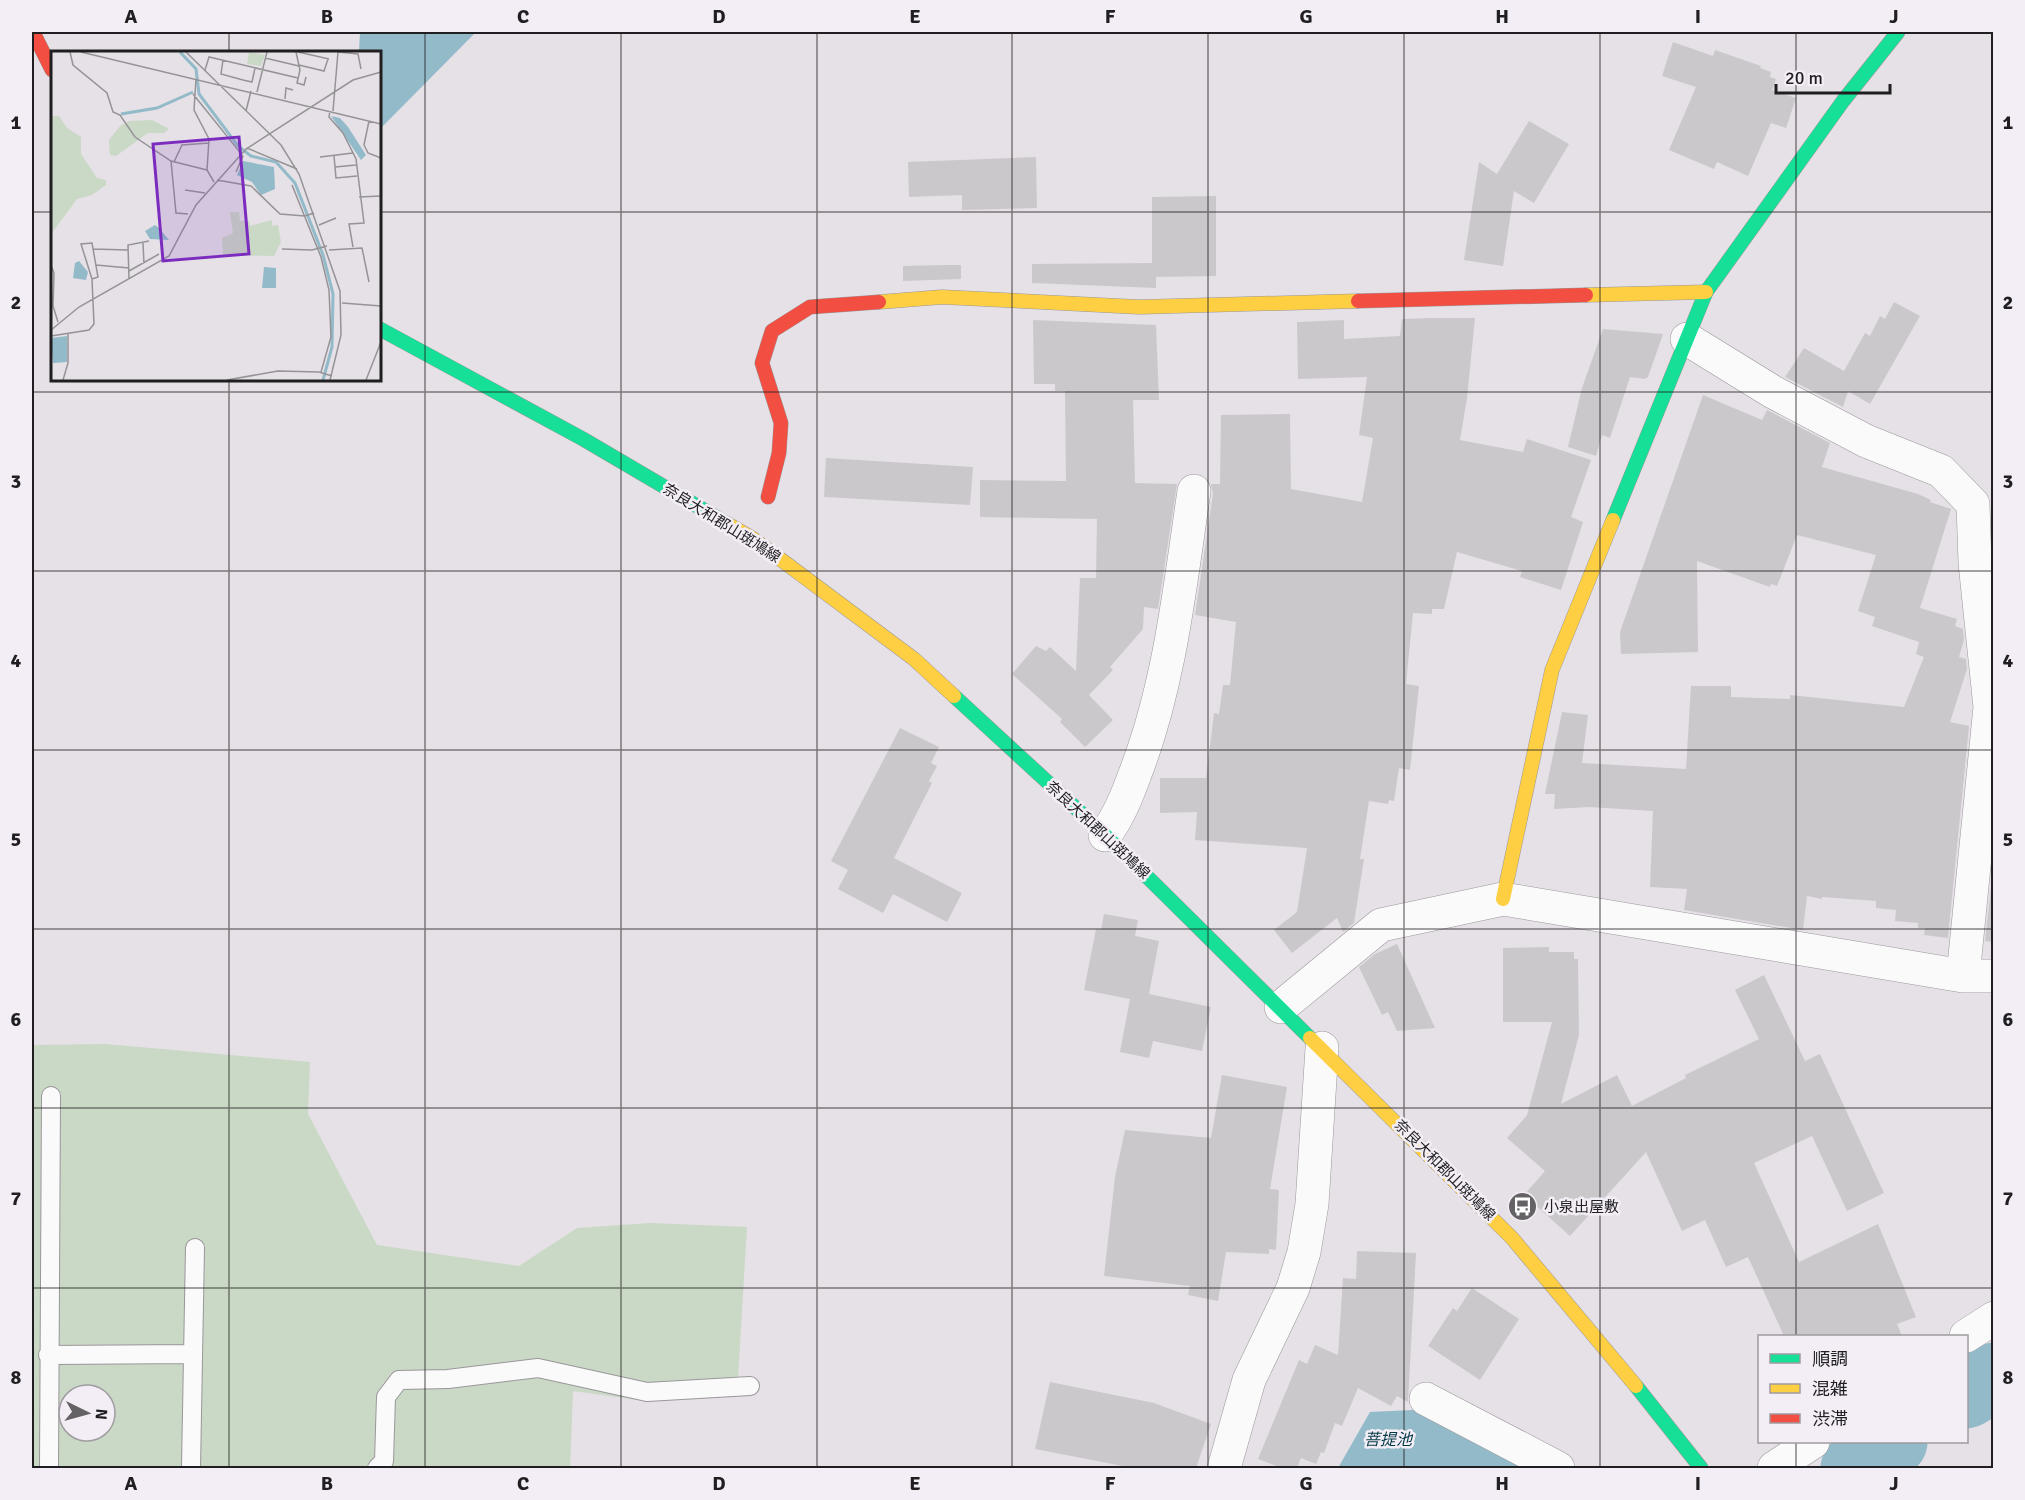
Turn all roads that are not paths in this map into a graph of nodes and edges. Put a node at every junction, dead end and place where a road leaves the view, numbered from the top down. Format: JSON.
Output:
{"nodes":[{"id":1,"x":33,"y":32,"type":"edge"},
{"id":2,"x":1898,"y":32,"type":"edge"},
{"id":3,"x":51,"y":68,"type":"edge"},
{"id":4,"x":1706,"y":292,"type":"junction"},
{"id":5,"x":381,"y":330,"type":"edge"},
{"id":6,"x":1687,"y":339,"type":"junction"},
{"id":7,"x":1194,"y":491,"type":"dead end"},
{"id":8,"x":768,"y":497,"type":"dead end"},
{"id":9,"x":1105,"y":835,"type":"junction"},
{"id":10,"x":1503,"y":899,"type":"junction"},
{"id":11,"x":1978,"y":976,"type":"edge"},
{"id":12,"x":1281,"y":1007,"type":"junction"},
{"id":13,"x":1322,"y":1048,"type":"junction"},
{"id":14,"x":51,"y":1095,"type":"dead end"},
{"id":15,"x":195,"y":1248,"type":"dead end"},
{"id":16,"x":1994,"y":1318,"type":"edge"},
{"id":17,"x":1968,"y":1335,"type":"edge"},
{"id":18,"x":193,"y":1354,"type":"junction"},
{"id":19,"x":48,"y":1355,"type":"junction"},
{"id":20,"x":750,"y":1386,"type":"dead end"},
{"id":21,"x":1426,"y":1399,"type":"dead end"},
{"id":22,"x":1812,"y":1443,"type":"edge"},
{"id":23,"x":382,"y":1466,"type":"edge"},
{"id":24,"x":49,"y":1468,"type":"edge"},
{"id":25,"x":190,"y":1468,"type":"edge"},
{"id":26,"x":1224,"y":1468,"type":"edge"},
{"id":27,"x":1558,"y":1468,"type":"edge"},
{"id":28,"x":1701,"y":1468,"type":"edge"},
{"id":29,"x":1774,"y":1468,"type":"edge"}],
"edges":[{"from":1,"to":3,"type":"street"},
{"from":2,"to":4,"type":"street"},
{"from":4,"to":6,"type":"street"},
{"from":4,"to":8,"type":"street"},
{"from":5,"to":9,"type":"street","name":"奈良大和郡山斑鳩線"},
{"from":6,"to":10,"type":"street"},
{"from":6,"to":11,"type":"street"},
{"from":7,"to":9,"type":"street"},
{"from":9,"to":12,"type":"street","name":"奈良大和郡山斑鳩線"},
{"from":10,"to":11,"type":"street"},
{"from":10,"to":12,"type":"street"},
{"from":12,"to":13,"type":"street","name":"奈良大和郡山斑鳩線"},
{"from":13,"to":26,"type":"street"},
{"from":13,"to":28,"type":"street","name":"奈良大和郡山斑鳩線"},
{"from":14,"to":19,"type":"lane"},
{"from":15,"to":18,"type":"lane"},
{"from":16,"to":17,"type":"street"},
{"from":18,"to":19,"type":"lane"},
{"from":18,"to":25,"type":"lane"},
{"from":19,"to":24,"type":"lane"},
{"from":20,"to":23,"type":"lane"},
{"from":21,"to":27,"type":"street"},
{"from":22,"to":29,"type":"street"}]}
